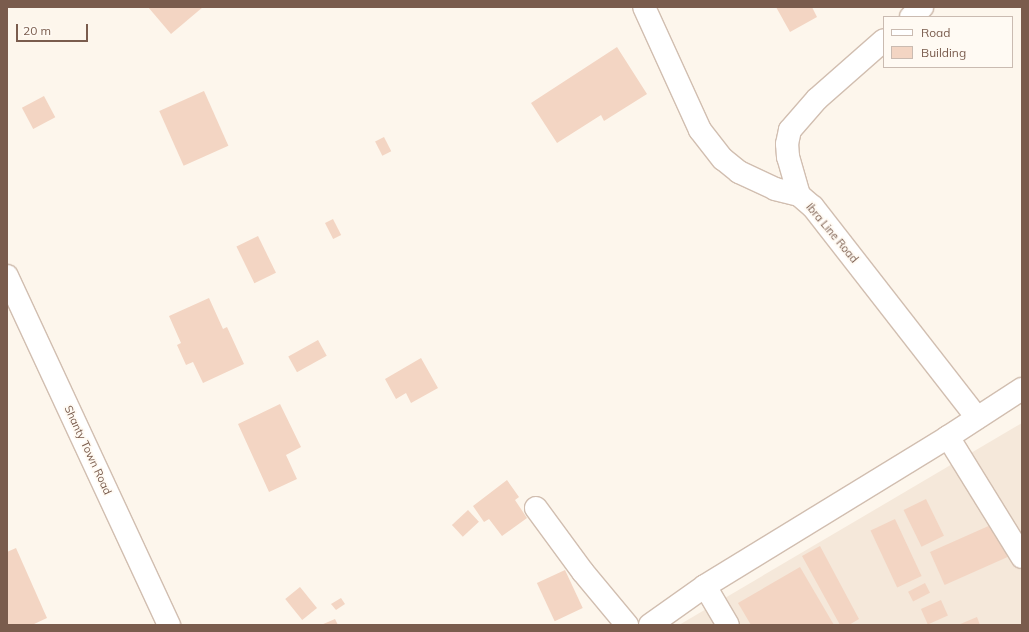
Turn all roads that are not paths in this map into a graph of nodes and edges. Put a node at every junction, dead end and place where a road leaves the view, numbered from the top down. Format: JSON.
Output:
{"nodes":[{"id":1,"x":644,"y":7,"type":"edge"},
{"id":2,"x":922,"y":7,"type":"edge"},
{"id":3,"x":912,"y":16,"type":"edge"},
{"id":4,"x":883,"y":41,"type":"edge"},
{"id":5,"x":799,"y":196,"type":"junction"},
{"id":6,"x":8,"y":280,"type":"edge"},
{"id":7,"x":1022,"y":389,"type":"edge"},
{"id":8,"x":977,"y":418,"type":"junction"},
{"id":9,"x":948,"y":437,"type":"junction"},
{"id":10,"x":536,"y":508,"type":"dead end"},
{"id":11,"x":1022,"y":557,"type":"edge"},
{"id":12,"x":705,"y":586,"type":"junction"},
{"id":13,"x":169,"y":625,"type":"edge"},
{"id":14,"x":627,"y":625,"type":"edge"},
{"id":15,"x":650,"y":625,"type":"edge"},
{"id":16,"x":728,"y":625,"type":"edge"}],
"edges":[{"from":1,"to":5,"type":"street","name":"Ibra Line Road"},
{"from":2,"to":3,"type":"street"},
{"from":4,"to":5,"type":"street"},
{"from":5,"to":8,"type":"street","name":"Ibra Line Road"},
{"from":6,"to":13,"type":"street","name":"Shanty Town Road"},
{"from":7,"to":8,"type":"street"},
{"from":8,"to":9,"type":"street"},
{"from":9,"to":11,"type":"street"},
{"from":9,"to":12,"type":"street"},
{"from":10,"to":14,"type":"street"},
{"from":12,"to":15,"type":"street"},
{"from":12,"to":16,"type":"street"}]}
